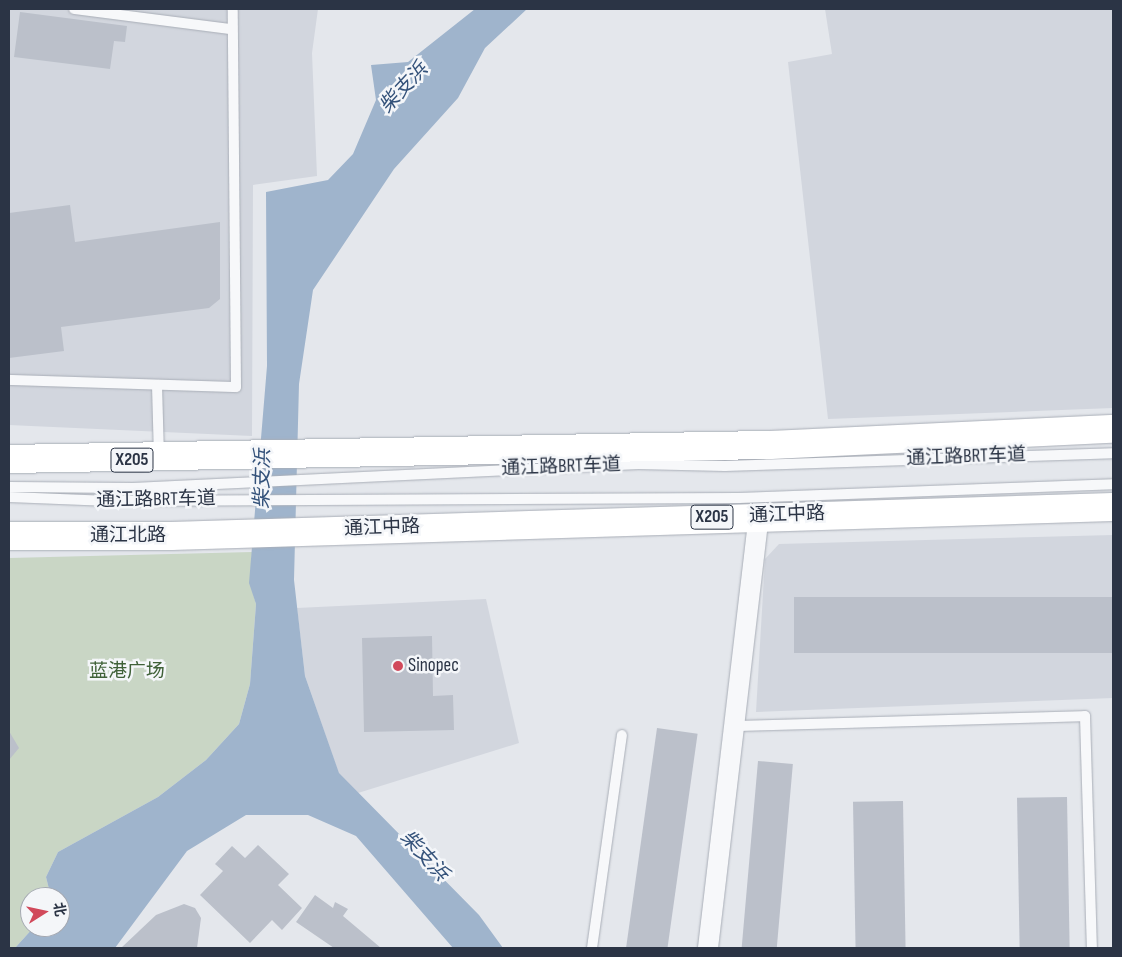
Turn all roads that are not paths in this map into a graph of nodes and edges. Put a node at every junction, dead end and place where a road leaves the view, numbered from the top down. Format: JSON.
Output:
{"nodes":[{"id":1,"x":74,"y":9,"type":"edge"},
{"id":2,"x":233,"y":9,"type":"edge"},
{"id":3,"x":231,"y":29,"type":"junction"},
{"id":4,"x":9,"y":380,"type":"edge"},
{"id":5,"x":157,"y":385,"type":"junction"},
{"id":6,"x":1113,"y":429,"type":"edge"},
{"id":7,"x":1113,"y":453,"type":"edge"},
{"id":8,"x":9,"y":459,"type":"edge"},
{"id":9,"x":160,"y":459,"type":"junction"},
{"id":10,"x":319,"y":466,"type":"junction"},
{"id":11,"x":253,"y":468,"type":"junction"},
{"id":12,"x":1113,"y":484,"type":"edge"},
{"id":13,"x":9,"y":487,"type":"edge"},
{"id":14,"x":9,"y":497,"type":"edge"},
{"id":15,"x":1113,"y":507,"type":"edge"},
{"id":16,"x":759,"y":516,"type":"junction"},
{"id":17,"x":247,"y":532,"type":"joint"},
{"id":18,"x":9,"y":536,"type":"edge"},
{"id":19,"x":734,"y":726,"type":"junction"},
{"id":20,"x":622,"y":735,"type":"dead end"},
{"id":21,"x":592,"y":948,"type":"edge"},
{"id":22,"x":708,"y":948,"type":"edge"},
{"id":23,"x":1092,"y":948,"type":"edge"}],
"edges":[{"from":1,"to":3,"type":"lane"},
{"from":2,"to":3,"type":"lane"},
{"from":3,"to":5,"type":"lane"},
{"from":4,"to":5,"type":"lane"},
{"from":5,"to":9,"type":"lane"},
{"from":6,"to":10,"type":"main road","number":"X205"},
{"from":7,"to":10,"type":"lane","name":"通江路BRT车道"},
{"from":8,"to":9,"type":"main road","number":"X205"},
{"from":9,"to":11,"type":"main road","number":"X205"},
{"from":10,"to":11,"type":"main road","number":"X205"},
{"from":11,"to":13,"type":"lane","name":"通江路BRT车道"},
{"from":12,"to":14,"type":"lane","name":"通江路BRT车道"},
{"from":15,"to":16,"type":"main road","name":"通江中路","number":"X205"},
{"from":16,"to":17,"type":"main road","name":"通江中路","number":"X205"},
{"from":16,"to":19,"type":"street"},
{"from":17,"to":18,"type":"main road","name":"通江北路","number":"X205"},
{"from":19,"to":22,"type":"street"},
{"from":19,"to":23,"type":"lane"},
{"from":20,"to":21,"type":"lane"}]}
